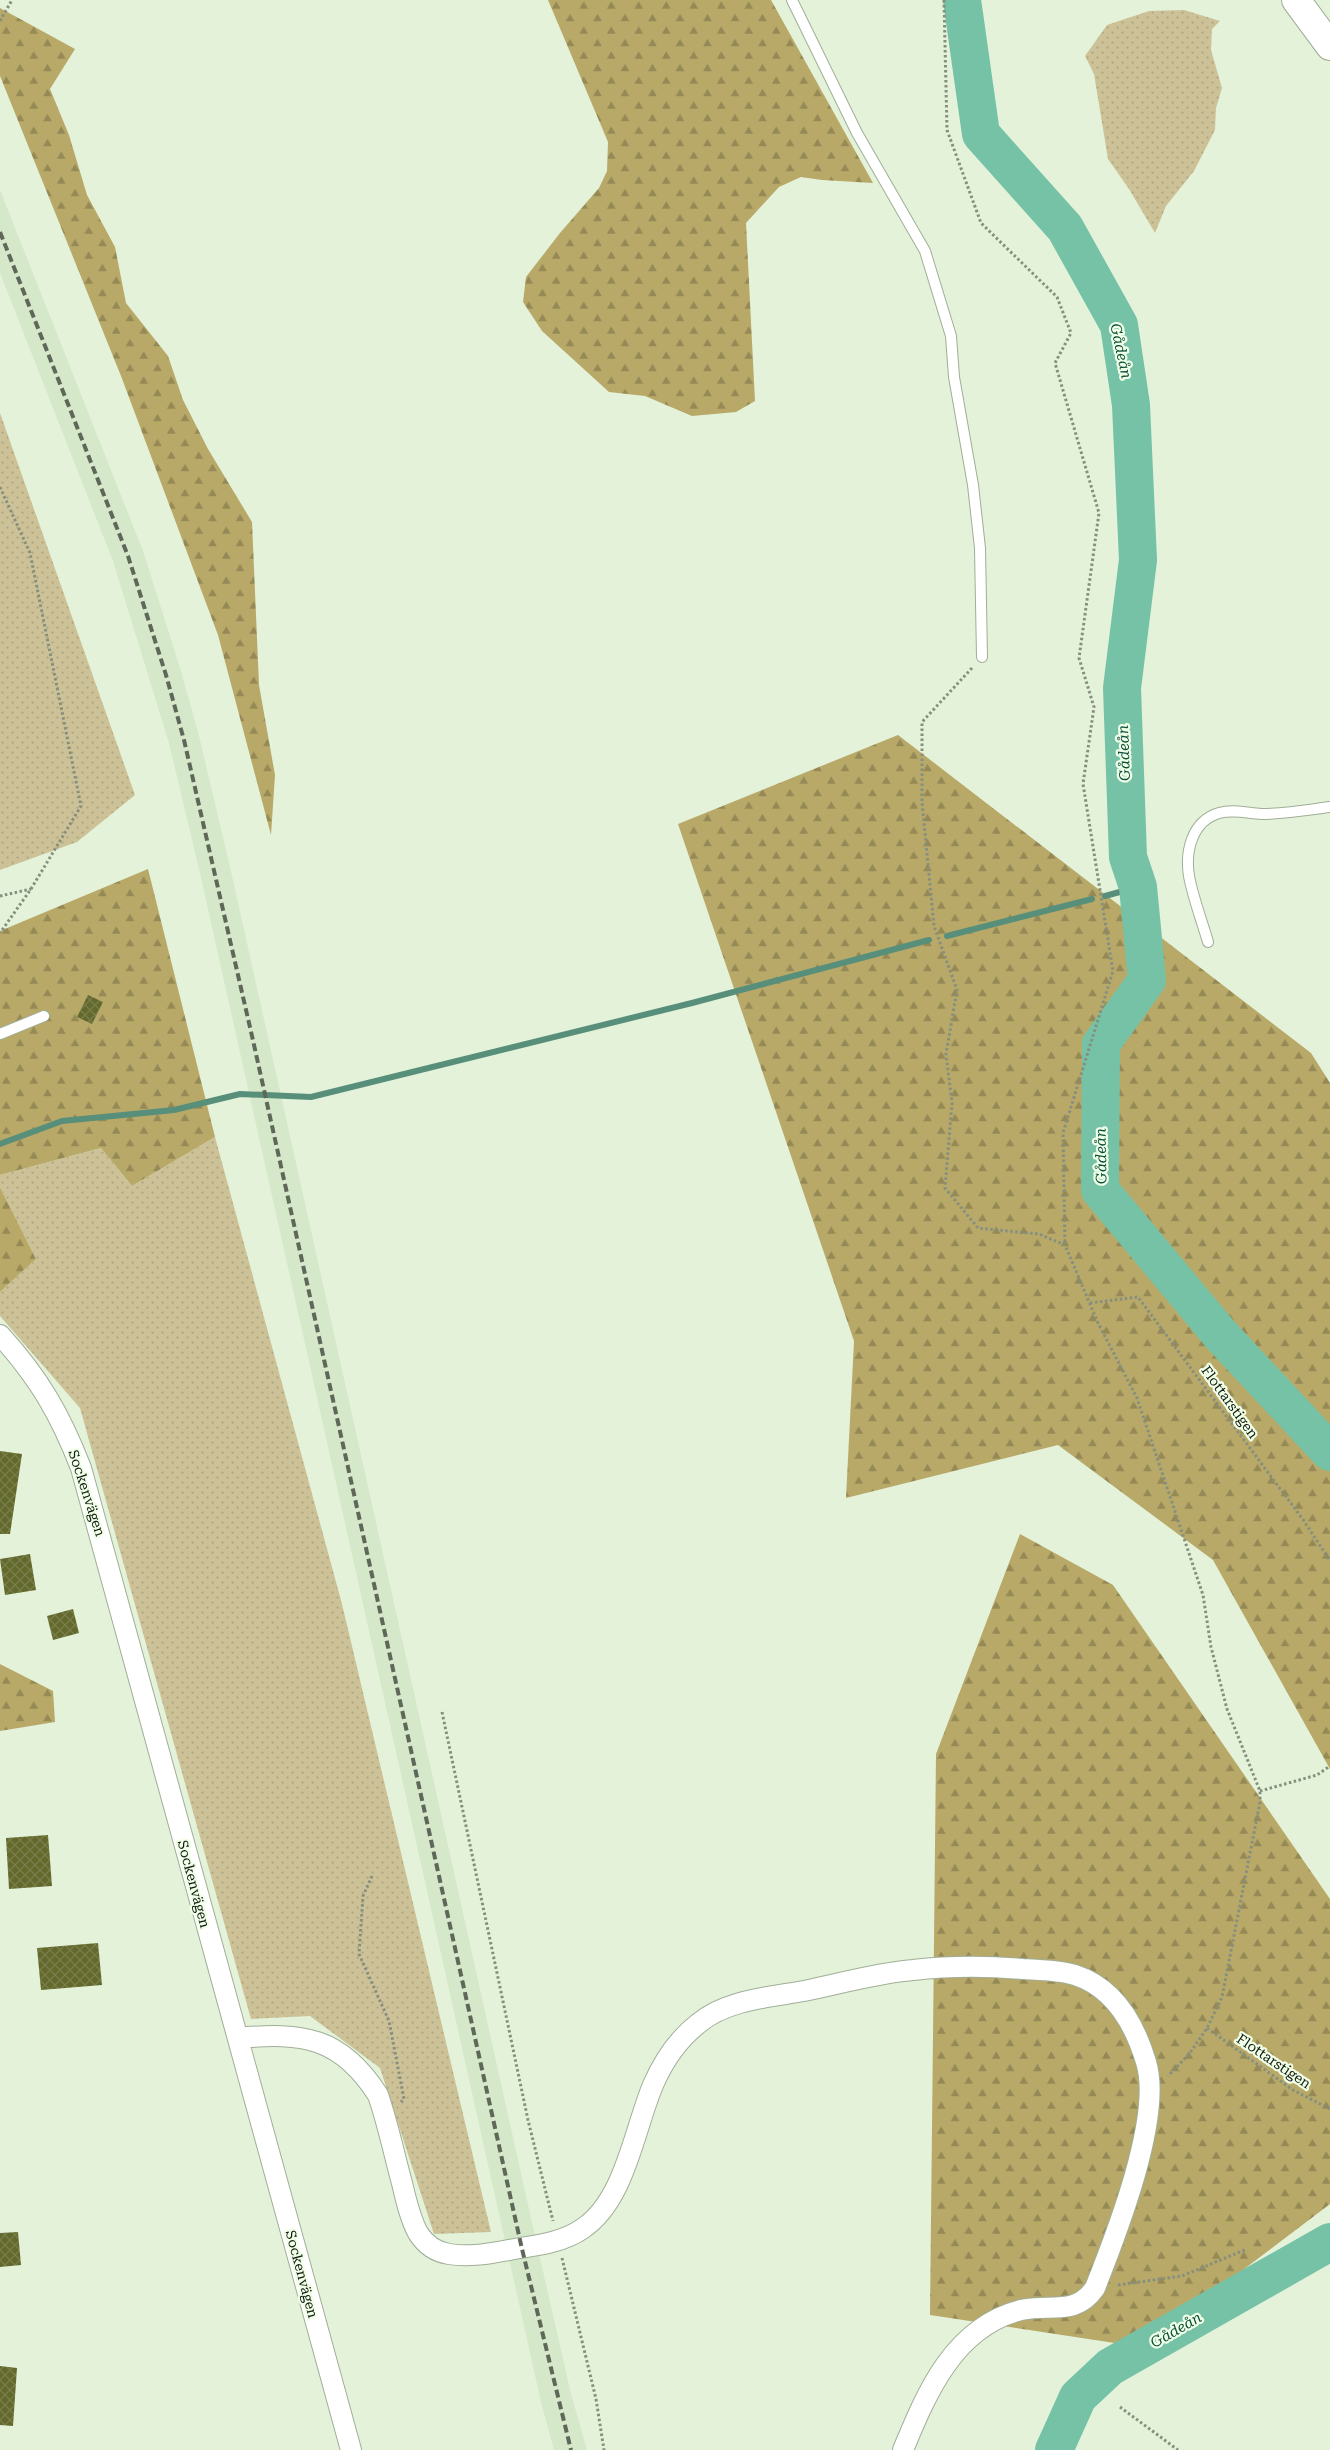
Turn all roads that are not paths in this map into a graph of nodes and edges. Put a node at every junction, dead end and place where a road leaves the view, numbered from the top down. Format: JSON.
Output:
{"nodes":[{"id":1,"x":792,"y":0,"type":"edge"},
{"id":2,"x":1296,"y":0,"type":"edge"},
{"id":3,"x":1330,"y":46,"type":"edge"},
{"id":4,"x":982,"y":657,"type":"road end"},
{"id":5,"x":1330,"y":807,"type":"edge"},
{"id":6,"x":1208,"y":942,"type":"dead end"},
{"id":7,"x":44,"y":1016,"type":"dead end"},
{"id":8,"x":0,"y":1034,"type":"edge"},
{"id":9,"x":0,"y":1336,"type":"edge"},
{"id":10,"x":238,"y":2038,"type":"junction"},
{"id":11,"x":351,"y":2450,"type":"edge"},
{"id":12,"x":903,"y":2450,"type":"edge"}],
"edges":[{"from":1,"to":4,"type":"lane"},
{"from":2,"to":3,"type":"highway"},
{"from":5,"to":6,"type":"lane"},
{"from":7,"to":8,"type":"lane"},
{"from":9,"to":10,"type":"street","name":"Sockenvägen"},
{"from":10,"to":11,"type":"street","name":"Sockenvägen"},
{"from":10,"to":12,"type":"street"}]}
